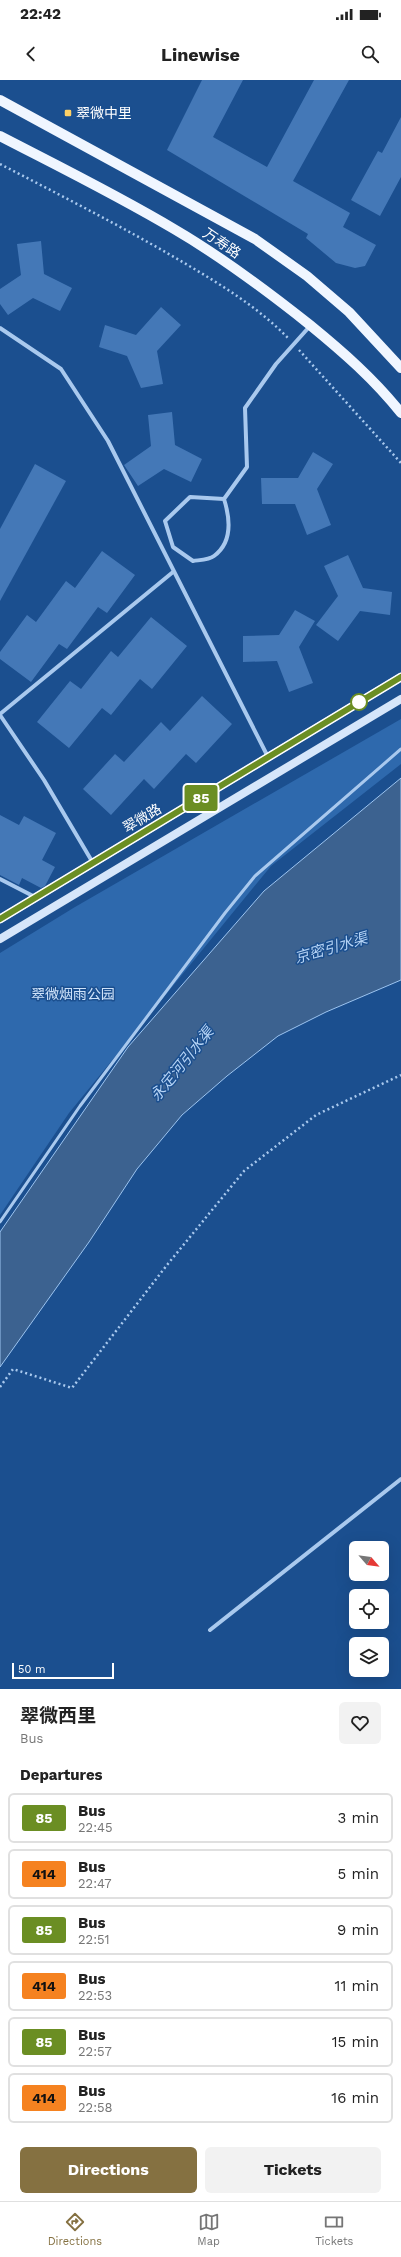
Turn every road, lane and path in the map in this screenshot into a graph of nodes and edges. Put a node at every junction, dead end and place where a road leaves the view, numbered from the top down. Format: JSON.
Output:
{"nodes":[{"id":1,"x":0,"y":100,"type":"edge"},
{"id":2,"x":0,"y":136,"type":"edge"},
{"id":3,"x":0,"y":164,"type":"edge"},
{"id":4,"x":310,"y":325,"type":"junction"},
{"id":5,"x":0,"y":328,"type":"edge"},
{"id":6,"x":294,"y":344,"type":"junction"},
{"id":7,"x":401,"y":368,"type":"edge"},
{"id":8,"x":401,"y":413,"type":"edge"},
{"id":9,"x":401,"y":463,"type":"edge"},
{"id":10,"x":224,"y":499,"type":"junction"},
{"id":11,"x":173,"y":572,"type":"junction"},
{"id":12,"x":401,"y":677,"type":"edge"},
{"id":13,"x":401,"y":699,"type":"edge"},
{"id":14,"x":0,"y":715,"type":"edge"},
{"id":15,"x":401,"y":749,"type":"edge"},
{"id":16,"x":268,"y":757,"type":"junction"},
{"id":17,"x":93,"y":863,"type":"junction"},
{"id":18,"x":0,"y":879,"type":"edge"},
{"id":19,"x":36,"y":897,"type":"junction"},
{"id":20,"x":0,"y":919,"type":"edge"},
{"id":21,"x":0,"y":939,"type":"edge"},
{"id":22,"x":401,"y":1075,"type":"edge"},
{"id":23,"x":0,"y":1222,"type":"edge"},
{"id":24,"x":0,"y":1387,"type":"edge"},
{"id":25,"x":401,"y":1478,"type":"edge"},
{"id":26,"x":210,"y":1630,"type":"dead end"}],
"edges":[{"from":1,"to":7,"type":"main road","name":"万寿路"},
{"from":2,"to":4,"type":"main road","name":"万寿路"},
{"from":3,"to":6,"type":"path"},
{"from":4,"to":6,"type":"street"},
{"from":4,"to":8,"type":"main road","name":"万寿路"},
{"from":5,"to":11,"type":"street"},
{"from":6,"to":9,"type":"path"},
{"from":6,"to":10,"type":"street"},
{"from":10,"to":10,"type":"street"},
{"from":11,"to":14,"type":"street"},
{"from":11,"to":16,"type":"street"},
{"from":12,"to":16,"type":"main road","name":"翠微路"},
{"from":13,"to":21,"type":"main road"},
{"from":14,"to":17,"type":"street"},
{"from":15,"to":23,"type":"lane"},
{"from":16,"to":17,"type":"main road","name":"翠微路"},
{"from":17,"to":19,"type":"main road","name":"翠微路"},
{"from":18,"to":19,"type":"street"},
{"from":19,"to":20,"type":"main road","name":"翠微路"},
{"from":22,"to":24,"type":"path"},
{"from":25,"to":26,"type":"street"}]}
